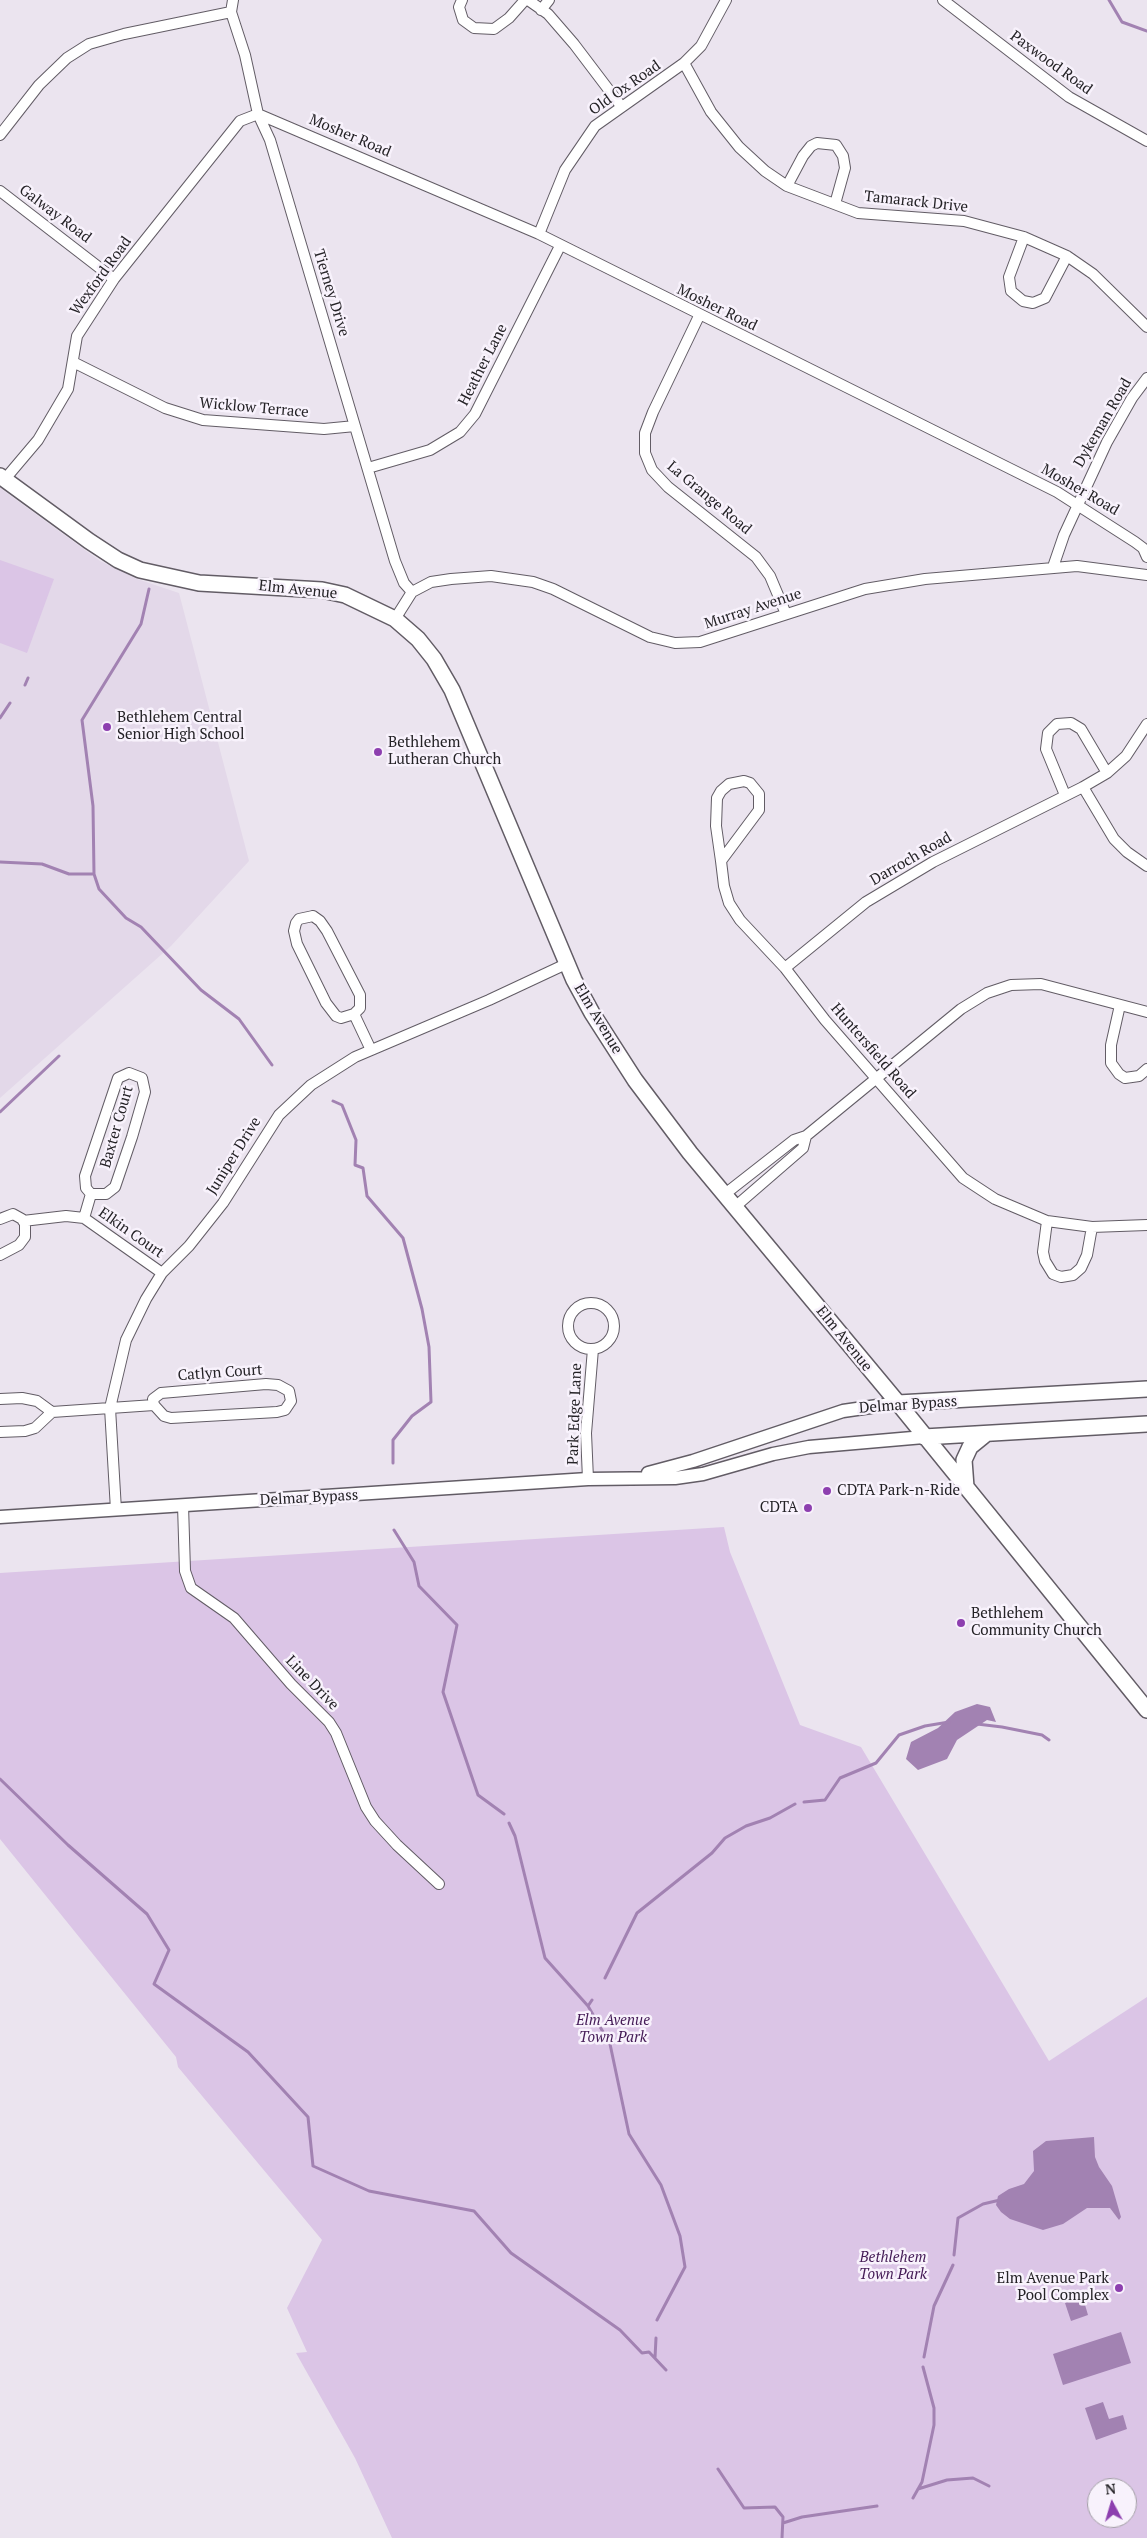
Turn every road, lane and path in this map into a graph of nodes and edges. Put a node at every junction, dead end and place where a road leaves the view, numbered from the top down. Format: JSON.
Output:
{"nodes":[{"id":1,"x":233,"y":0,"type":"edge"},
{"id":2,"x":462,"y":0,"type":"edge"},
{"id":3,"x":526,"y":0,"type":"edge"},
{"id":4,"x":549,"y":0,"type":"edge"},
{"id":5,"x":726,"y":0,"type":"edge"},
{"id":6,"x":943,"y":0,"type":"edge"},
{"id":7,"x":541,"y":10,"type":"junction"},
{"id":8,"x":231,"y":12,"type":"junction"},
{"id":9,"x":684,"y":63,"type":"junction"},
{"id":10,"x":621,"y":106,"type":"junction"},
{"id":11,"x":258,"y":114,"type":"junction"},
{"id":12,"x":0,"y":135,"type":"edge"},
{"id":13,"x":1147,"y":141,"type":"edge"},
{"id":14,"x":787,"y":186,"type":"junction"},
{"id":15,"x":0,"y":191,"type":"edge"},
{"id":16,"x":835,"y":204,"type":"junction"},
{"id":17,"x":538,"y":234,"type":"junction"},
{"id":18,"x":1024,"y":236,"type":"junction"},
{"id":19,"x":560,"y":246,"type":"junction"},
{"id":20,"x":1067,"y":256,"type":"junction"},
{"id":21,"x":114,"y":279,"type":"junction"},
{"id":22,"x":699,"y":316,"type":"junction"},
{"id":23,"x":1147,"y":326,"type":"edge"},
{"id":24,"x":73,"y":362,"type":"junction"},
{"id":25,"x":1147,"y":378,"type":"edge"},
{"id":26,"x":355,"y":426,"type":"junction"},
{"id":27,"x":368,"y":468,"type":"junction"},
{"id":28,"x":2,"y":478,"type":"edge"},
{"id":29,"x":1078,"y":503,"type":"junction"},
{"id":30,"x":1147,"y":557,"type":"edge"},
{"id":31,"x":1053,"y":567,"type":"junction"},
{"id":32,"x":1147,"y":575,"type":"edge"},
{"id":33,"x":412,"y":592,"type":"junction"},
{"id":34,"x":786,"y":614,"type":"junction"},
{"id":35,"x":395,"y":619,"type":"junction"},
{"id":36,"x":1147,"y":724,"type":"edge"},
{"id":37,"x":1107,"y":773,"type":"junction"},
{"id":38,"x":1083,"y":787,"type":"junction"},
{"id":39,"x":1065,"y":795,"type":"junction"},
{"id":40,"x":721,"y":861,"type":"junction"},
{"id":41,"x":1147,"y":866,"type":"edge"},
{"id":42,"x":566,"y":964,"type":"junction"},
{"id":43,"x":785,"y":968,"type":"junction"},
{"id":44,"x":1120,"y":1005,"type":"junction"},
{"id":45,"x":1147,"y":1012,"type":"edge"},
{"id":46,"x":354,"y":1014,"type":"junction"},
{"id":47,"x":371,"y":1050,"type":"junction"},
{"id":48,"x":1147,"y":1069,"type":"edge"},
{"id":49,"x":877,"y":1078,"type":"junction"},
{"id":50,"x":806,"y":1136,"type":"junction"},
{"id":51,"x":766,"y":1162,"type":"junction"},
{"id":52,"x":775,"y":1173,"type":"junction"},
{"id":53,"x":91,"y":1194,"type":"junction"},
{"id":54,"x":726,"y":1194,"type":"junction"},
{"id":55,"x":736,"y":1206,"type":"junction"},
{"id":56,"x":84,"y":1218,"type":"junction"},
{"id":57,"x":0,"y":1219,"type":"edge"},
{"id":58,"x":23,"y":1221,"type":"junction"},
{"id":59,"x":1047,"y":1221,"type":"junction"},
{"id":60,"x":1147,"y":1224,"type":"edge"},
{"id":61,"x":1092,"y":1227,"type":"junction"},
{"id":62,"x":0,"y":1255,"type":"edge"},
{"id":63,"x":162,"y":1273,"type":"junction"},
{"id":64,"x":592,"y":1350,"type":"junction"},
{"id":65,"x":1147,"y":1389,"type":"edge"},
{"id":66,"x":0,"y":1399,"type":"edge"},
{"id":67,"x":898,"y":1403,"type":"junction"},
{"id":68,"x":154,"y":1405,"type":"junction"},
{"id":69,"x":110,"y":1408,"type":"junction"},
{"id":70,"x":52,"y":1412,"type":"junction"},
{"id":71,"x":1147,"y":1424,"type":"edge"},
{"id":72,"x":0,"y":1432,"type":"edge"},
{"id":73,"x":986,"y":1434,"type":"junction"},
{"id":74,"x":924,"y":1437,"type":"junction"},
{"id":75,"x":742,"y":1444,"type":"junction"},
{"id":76,"x":745,"y":1462,"type":"junction"},
{"id":77,"x":619,"y":1478,"type":"junction"},
{"id":78,"x":588,"y":1479,"type":"junction"},
{"id":79,"x":966,"y":1487,"type":"junction"},
{"id":80,"x":183,"y":1505,"type":"junction"},
{"id":81,"x":116,"y":1510,"type":"junction"},
{"id":82,"x":0,"y":1517,"type":"edge"},
{"id":83,"x":1147,"y":1710,"type":"edge"},
{"id":84,"x":439,"y":1884,"type":"dead end"}],
"edges":[{"from":1,"to":8,"type":"street","name":"Tierney Drive"},
{"from":2,"to":3,"type":"street"},
{"from":3,"to":7,"type":"street"},
{"from":4,"to":7,"type":"street"},
{"from":5,"to":9,"type":"street","name":"Old Ox Road"},
{"from":6,"to":13,"type":"street","name":"Paxwood Road"},
{"from":7,"to":10,"type":"street"},
{"from":8,"to":11,"type":"street","name":"Tierney Drive"},
{"from":8,"to":12,"type":"street"},
{"from":9,"to":10,"type":"street","name":"Old Ox Road"},
{"from":9,"to":14,"type":"street","name":"Tamarack Drive"},
{"from":10,"to":17,"type":"street","name":"Old Ox Road"},
{"from":11,"to":17,"type":"street","name":"Mosher Road"},
{"from":11,"to":21,"type":"street","name":"Wexford Road"},
{"from":11,"to":26,"type":"street","name":"Tierney Drive"},
{"from":14,"to":16,"type":"street","name":"Tamarack Drive"},
{"from":14,"to":16,"type":"street"},
{"from":15,"to":21,"type":"street","name":"Galway Road"},
{"from":16,"to":18,"type":"street","name":"Tamarack Drive"},
{"from":17,"to":19,"type":"street","name":"Mosher Road"},
{"from":18,"to":20,"type":"street","name":"Tamarack Drive"},
{"from":18,"to":20,"type":"street"},
{"from":19,"to":22,"type":"street","name":"Mosher Road"},
{"from":19,"to":27,"type":"street","name":"Heather Lane"},
{"from":20,"to":23,"type":"street","name":"Tamarack Drive"},
{"from":21,"to":24,"type":"street","name":"Wexford Road"},
{"from":22,"to":29,"type":"street","name":"Mosher Road"},
{"from":22,"to":34,"type":"street","name":"La Grange Road"},
{"from":24,"to":26,"type":"street","name":"Wicklow Terrace"},
{"from":24,"to":28,"type":"street","name":"Wexford Road"},
{"from":25,"to":29,"type":"street","name":"Dykeman Road"},
{"from":26,"to":27,"type":"street","name":"Tierney Drive"},
{"from":27,"to":33,"type":"street","name":"Tierney Drive"},
{"from":28,"to":35,"type":"main road","name":"Elm Avenue"},
{"from":29,"to":30,"type":"street","name":"Mosher Road"},
{"from":29,"to":31,"type":"street","name":"Dykeman Road"},
{"from":31,"to":32,"type":"street","name":"Murray Avenue"},
{"from":31,"to":34,"type":"street","name":"Murray Avenue"},
{"from":33,"to":34,"type":"street","name":"Murray Avenue"},
{"from":33,"to":35,"type":"street"},
{"from":35,"to":42,"type":"main road","name":"Elm Avenue"},
{"from":36,"to":37,"type":"street","name":"Darroch Road"},
{"from":37,"to":38,"type":"street","name":"Darroch Road"},
{"from":37,"to":39,"type":"street"},
{"from":38,"to":39,"type":"street","name":"Darroch Road"},
{"from":38,"to":41,"type":"street"},
{"from":39,"to":43,"type":"street","name":"Darroch Road"},
{"from":40,"to":40,"type":"street","name":"Huntersfield Road"},
{"from":40,"to":43,"type":"street","name":"Huntersfield Road"},
{"from":42,"to":47,"type":"street","name":"Juniper Drive"},
{"from":42,"to":54,"type":"main road","name":"Elm Avenue"},
{"from":43,"to":49,"type":"street","name":"Huntersfield Road"},
{"from":44,"to":45,"type":"street"},
{"from":44,"to":48,"type":"street"},
{"from":44,"to":49,"type":"street"},
{"from":46,"to":46,"type":"street"},
{"from":46,"to":47,"type":"street"},
{"from":47,"to":63,"type":"street","name":"Juniper Drive"},
{"from":49,"to":50,"type":"street"},
{"from":49,"to":59,"type":"street","name":"Huntersfield Road"},
{"from":50,"to":51,"type":"street"},
{"from":50,"to":52,"type":"street"},
{"from":51,"to":52,"type":"street"},
{"from":51,"to":54,"type":"street"},
{"from":52,"to":55,"type":"street"},
{"from":53,"to":53,"type":"street","name":"Baxter Court"},
{"from":53,"to":56,"type":"street","name":"Baxter Court"},
{"from":54,"to":55,"type":"main road","name":"Elm Avenue"},
{"from":55,"to":67,"type":"main road","name":"Elm Avenue"},
{"from":56,"to":58,"type":"street","name":"Elkin Court"},
{"from":56,"to":63,"type":"street","name":"Elkin Court"},
{"from":57,"to":58,"type":"street","name":"Elkin Court"},
{"from":58,"to":62,"type":"street"},
{"from":59,"to":61,"type":"street","name":"Huntersfield Road"},
{"from":59,"to":61,"type":"street"},
{"from":60,"to":61,"type":"street","name":"Huntersfield Road"},
{"from":63,"to":69,"type":"street","name":"Juniper Drive"},
{"from":64,"to":64,"type":"street","name":"Park Edge Lane"},
{"from":64,"to":78,"type":"street","name":"Park Edge Lane"},
{"from":65,"to":67,"type":"main road","name":"Delmar Bypass"},
{"from":66,"to":70,"type":"street"},
{"from":67,"to":74,"type":"main road","name":"Elm Avenue"},
{"from":67,"to":75,"type":"street","name":"Delmar Bypass"},
{"from":68,"to":68,"type":"street","name":"Catlyn Court"},
{"from":68,"to":69,"type":"street"},
{"from":69,"to":70,"type":"street"},
{"from":69,"to":81,"type":"street","name":"Juniper Drive"},
{"from":70,"to":72,"type":"street"},
{"from":71,"to":73,"type":"main road","name":"Delmar Bypass"},
{"from":73,"to":74,"type":"main road","name":"Delmar Bypass"},
{"from":73,"to":79,"type":"main road"},
{"from":74,"to":76,"type":"street","name":"Delmar Bypass"},
{"from":74,"to":79,"type":"main road","name":"Elm Avenue"},
{"from":75,"to":76,"type":"street"},
{"from":75,"to":77,"type":"street","name":"Delmar Bypass"},
{"from":76,"to":77,"type":"street","name":"Delmar Bypass"},
{"from":77,"to":78,"type":"street","name":"Delmar Bypass"},
{"from":78,"to":80,"type":"street","name":"Delmar Bypass"},
{"from":79,"to":83,"type":"main road","name":"Elm Avenue"},
{"from":80,"to":81,"type":"street","name":"Delmar Bypass"},
{"from":80,"to":84,"type":"street","name":"Line Drive"},
{"from":81,"to":82,"type":"street","name":"Delmar Bypass"}]}
